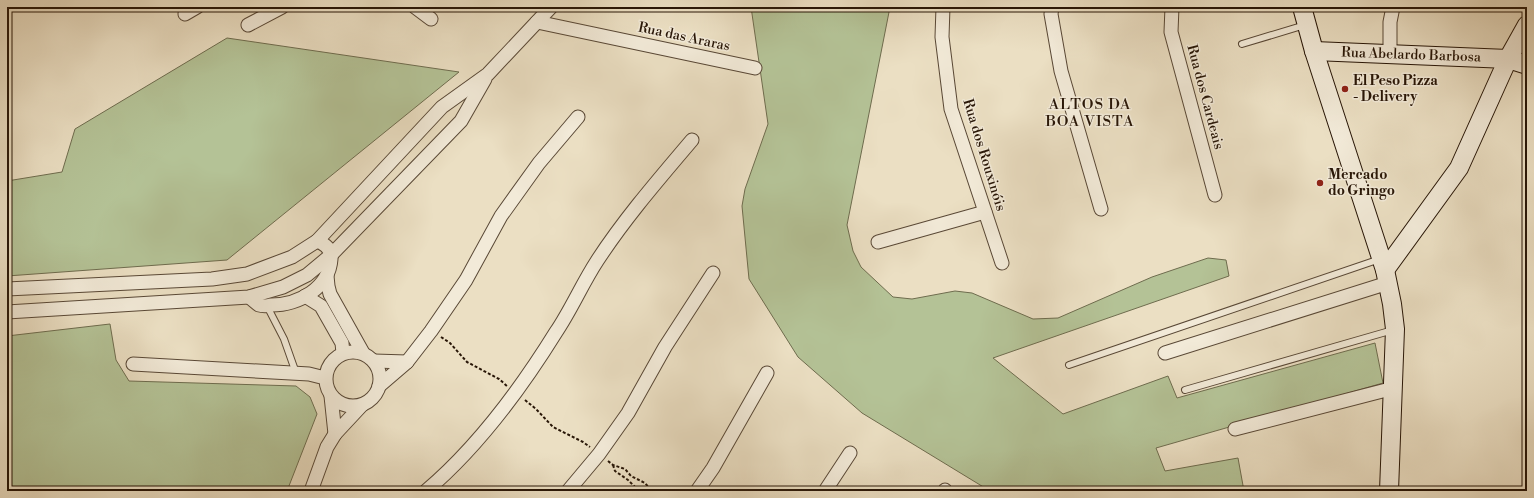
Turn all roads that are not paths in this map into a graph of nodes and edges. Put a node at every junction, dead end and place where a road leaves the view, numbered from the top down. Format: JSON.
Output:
{"nodes":[{"id":1,"x":197,"y":7,"type":"edge"},
{"id":2,"x":282,"y":7,"type":"edge"},
{"id":3,"x":415,"y":7,"type":"edge"},
{"id":4,"x":551,"y":7,"type":"edge"},
{"id":5,"x":943,"y":7,"type":"edge"},
{"id":6,"x":1052,"y":7,"type":"edge"},
{"id":7,"x":1172,"y":7,"type":"edge"},
{"id":8,"x":1302,"y":7,"type":"edge"},
{"id":9,"x":1393,"y":7,"type":"edge"},
{"id":10,"x":185,"y":14,"type":"dead end"},
{"id":11,"x":431,"y":19,"type":"dead end"},
{"id":12,"x":537,"y":22,"type":"junction"},
{"id":13,"x":1307,"y":24,"type":"junction"},
{"id":14,"x":1527,"y":25,"type":"edge"},
{"id":15,"x":248,"y":26,"type":"dead end"},
{"id":16,"x":1242,"y":44,"type":"dead end"},
{"id":17,"x":1314,"y":51,"type":"junction"},
{"id":18,"x":1390,"y":54,"type":"junction"},
{"id":19,"x":1508,"y":59,"type":"junction"},
{"id":20,"x":1527,"y":65,"type":"edge"},
{"id":21,"x":755,"y":68,"type":"dead end"},
{"id":22,"x":488,"y":74,"type":"junction"},
{"id":23,"x":578,"y":117,"type":"dead end"},
{"id":24,"x":692,"y":140,"type":"dead end"},
{"id":25,"x":1215,"y":195,"type":"dead end"},
{"id":26,"x":1101,"y":209,"type":"dead end"},
{"id":27,"x":985,"y":212,"type":"junction"},
{"id":28,"x":317,"y":241,"type":"junction"},
{"id":29,"x":878,"y":242,"type":"dead end"},
{"id":30,"x":331,"y":255,"type":"junction"},
{"id":31,"x":1385,"y":262,"type":"junction"},
{"id":32,"x":1002,"y":263,"type":"dead end"},
{"id":33,"x":713,"y":273,"type":"dead end"},
{"id":34,"x":327,"y":276,"type":"junction"},
{"id":35,"x":7,"y":288,"type":"edge"},
{"id":36,"x":305,"y":296,"type":"junction"},
{"id":37,"x":249,"y":297,"type":"junction"},
{"id":38,"x":267,"y":306,"type":"junction"},
{"id":39,"x":7,"y":312,"type":"edge"},
{"id":40,"x":1395,"y":329,"type":"junction"},
{"id":41,"x":343,"y":353,"type":"junction"},
{"id":42,"x":363,"y":353,"type":"junction"},
{"id":43,"x":1165,"y":353,"type":"dead end"},
{"id":44,"x":374,"y":361,"type":"junction"},
{"id":45,"x":407,"y":362,"type":"junction"},
{"id":46,"x":133,"y":364,"type":"dead end"},
{"id":47,"x":1069,"y":365,"type":"dead end"},
{"id":48,"x":296,"y":373,"type":"junction"},
{"id":49,"x":767,"y":373,"type":"dead end"},
{"id":50,"x":325,"y":378,"type":"junction"},
{"id":51,"x":379,"y":386,"type":"junction"},
{"id":52,"x":1394,"y":388,"type":"junction"},
{"id":53,"x":1185,"y":390,"type":"dead end"},
{"id":54,"x":331,"y":396,"type":"junction"},
{"id":55,"x":362,"y":405,"type":"junction"},
{"id":56,"x":1235,"y":429,"type":"dead end"},
{"id":57,"x":335,"y":434,"type":"junction"},
{"id":58,"x":850,"y":453,"type":"dead end"},
{"id":59,"x":311,"y":491,"type":"edge"},
{"id":60,"x":426,"y":491,"type":"edge"},
{"id":61,"x":568,"y":491,"type":"edge"},
{"id":62,"x":697,"y":491,"type":"edge"},
{"id":63,"x":825,"y":491,"type":"edge"},
{"id":64,"x":1389,"y":491,"type":"edge"}],
"edges":[{"from":1,"to":10,"type":"street"},
{"from":2,"to":15,"type":"street"},
{"from":3,"to":11,"type":"street"},
{"from":4,"to":12,"type":"street"},
{"from":5,"to":27,"type":"street","name":"Rua dos Rouxinóis"},
{"from":6,"to":26,"type":"street"},
{"from":7,"to":25,"type":"street","name":"Rua dos Cardeais"},
{"from":8,"to":13,"type":"main road"},
{"from":9,"to":18,"type":"street"},
{"from":12,"to":21,"type":"street","name":"Rua das Araras"},
{"from":12,"to":22,"type":"street"},
{"from":13,"to":16,"type":"lane"},
{"from":13,"to":17,"type":"main road"},
{"from":14,"to":19,"type":"main road"},
{"from":17,"to":18,"type":"main road","name":"Rua Abelardo Barbosa"},
{"from":17,"to":31,"type":"main road"},
{"from":18,"to":19,"type":"main road","name":"Rua Abelardo Barbosa"},
{"from":19,"to":20,"type":"main road","name":"Rua Abelardo Barbosa"},
{"from":19,"to":31,"type":"main road"},
{"from":22,"to":28,"type":"street"},
{"from":22,"to":30,"type":"street"},
{"from":23,"to":45,"type":"street"},
{"from":24,"to":60,"type":"street"},
{"from":27,"to":29,"type":"street"},
{"from":27,"to":32,"type":"street","name":"Rua dos Rouxinóis"},
{"from":28,"to":30,"type":"street"},
{"from":28,"to":35,"type":"street"},
{"from":30,"to":34,"type":"street"},
{"from":30,"to":37,"type":"street"},
{"from":31,"to":40,"type":"main road"},
{"from":31,"to":43,"type":"street"},
{"from":31,"to":47,"type":"lane"},
{"from":33,"to":61,"type":"street"},
{"from":34,"to":36,"type":"street"},
{"from":34,"to":42,"type":"street"},
{"from":36,"to":38,"type":"street"},
{"from":36,"to":41,"type":"street"},
{"from":37,"to":38,"type":"street"},
{"from":37,"to":39,"type":"street"},
{"from":38,"to":48,"type":"lane"},
{"from":40,"to":52,"type":"main road"},
{"from":40,"to":53,"type":"lane"},
{"from":41,"to":42,"type":"street"},
{"from":41,"to":50,"type":"street"},
{"from":42,"to":44,"type":"street"},
{"from":44,"to":45,"type":"street"},
{"from":44,"to":51,"type":"street"},
{"from":45,"to":51,"type":"street"},
{"from":46,"to":48,"type":"street"},
{"from":48,"to":50,"type":"street"},
{"from":49,"to":62,"type":"street"},
{"from":50,"to":54,"type":"street"},
{"from":51,"to":55,"type":"street"},
{"from":52,"to":56,"type":"street"},
{"from":52,"to":64,"type":"main road"},
{"from":54,"to":55,"type":"street"},
{"from":54,"to":57,"type":"street"},
{"from":55,"to":57,"type":"street"},
{"from":57,"to":59,"type":"street"},
{"from":58,"to":63,"type":"street"}]}
